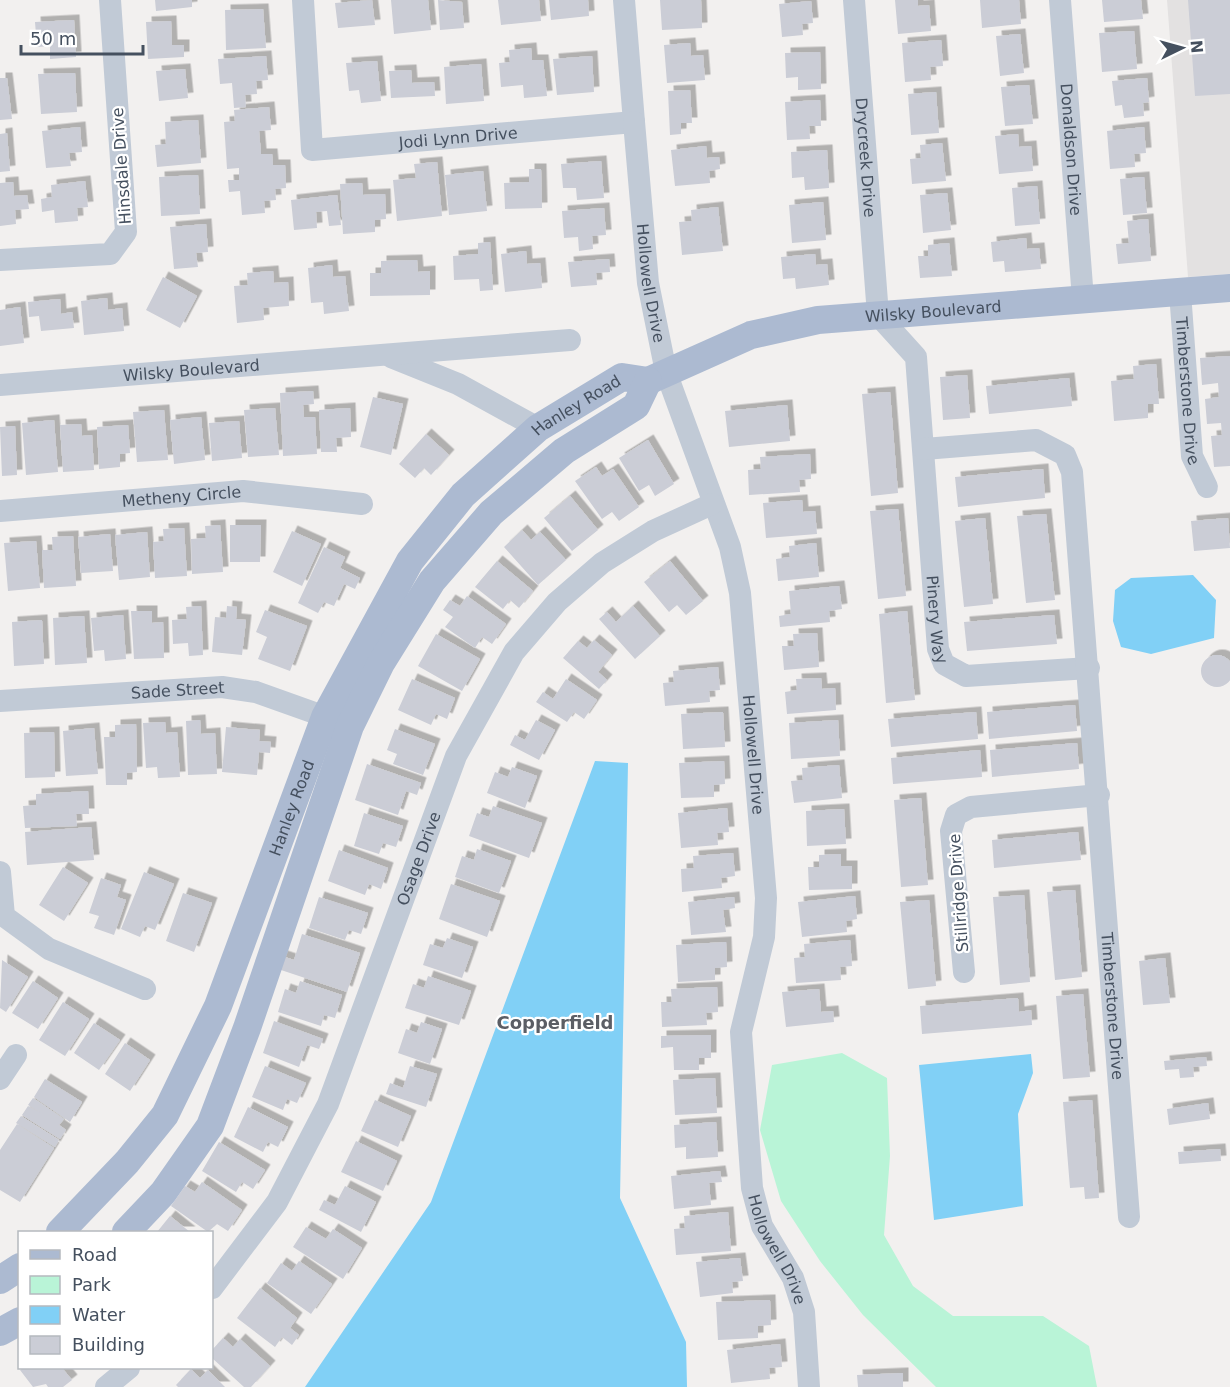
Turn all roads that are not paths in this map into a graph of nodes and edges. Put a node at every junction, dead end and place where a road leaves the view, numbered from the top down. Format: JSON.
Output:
{"nodes":[{"id":1,"x":110,"y":0,"type":"edge"},
{"id":2,"x":303,"y":0,"type":"edge"},
{"id":3,"x":624,"y":0,"type":"edge"},
{"id":4,"x":854,"y":0,"type":"edge"},
{"id":5,"x":1060,"y":0,"type":"edge"},
{"id":6,"x":634,"y":122,"type":"junction"},
{"id":7,"x":0,"y":260,"type":"edge"},
{"id":8,"x":1230,"y":288,"type":"edge"},
{"id":9,"x":1180,"y":292,"type":"junction"},
{"id":10,"x":1083,"y":299,"type":"junction"},
{"id":11,"x":878,"y":315,"type":"junction"},
{"id":12,"x":570,"y":340,"type":"dead end"},
{"id":13,"x":384,"y":355,"type":"junction"},
{"id":14,"x":657,"y":376,"type":"junction"},
{"id":15,"x":0,"y":385,"type":"edge"},
{"id":16,"x":538,"y":428,"type":"junction"},
{"id":17,"x":924,"y":449,"type":"junction"},
{"id":18,"x":1207,"y":487,"type":"dead end"},
{"id":19,"x":362,"y":504,"type":"dead end"},
{"id":20,"x":712,"y":504,"type":"junction"},
{"id":21,"x":0,"y":511,"type":"edge"},
{"id":22,"x":1089,"y":668,"type":"junction"},
{"id":23,"x":0,"y":701,"type":"edge"},
{"id":24,"x":338,"y":721,"type":"junction"},
{"id":25,"x":1099,"y":795,"type":"junction"},
{"id":26,"x":0,"y":872,"type":"edge"},
{"id":27,"x":964,"y":972,"type":"dead end"},
{"id":28,"x":146,"y":989,"type":"dead end"},
{"id":29,"x":16,"y":1055,"type":"dead end"},
{"id":30,"x":0,"y":1079,"type":"edge"},
{"id":31,"x":1129,"y":1217,"type":"dead end"},
{"id":32,"x":62,"y":1231,"type":"edge"},
{"id":33,"x":128,"y":1231,"type":"edge"},
{"id":34,"x":18,"y":1268,"type":"edge"},
{"id":35,"x":0,"y":1280,"type":"edge"},
{"id":36,"x":213,"y":1287,"type":"edge"},
{"id":37,"x":18,"y":1322,"type":"edge"},
{"id":38,"x":0,"y":1332,"type":"edge"},
{"id":39,"x":128,"y":1369,"type":"edge"},
{"id":40,"x":106,"y":1387,"type":"edge"},
{"id":41,"x":809,"y":1387,"type":"edge"}],
"edges":[{"from":1,"to":7,"type":"street","name":"Hinsdale Drive"},
{"from":2,"to":6,"type":"street","name":"Jodi Lynn Drive"},
{"from":3,"to":6,"type":"street"},
{"from":4,"to":11,"type":"street","name":"Drycreek Drive"},
{"from":5,"to":10,"type":"street","name":"Donaldson Drive"},
{"from":6,"to":14,"type":"street","name":"Hollowell Drive"},
{"from":8,"to":9,"type":"main road","name":"Wilsky Boulevard"},
{"from":9,"to":10,"type":"main road","name":"Wilsky Boulevard"},
{"from":9,"to":18,"type":"street","name":"Timberstone Drive"},
{"from":10,"to":11,"type":"main road","name":"Wilsky Boulevard"},
{"from":11,"to":14,"type":"main road","name":"Wilsky Boulevard"},
{"from":11,"to":17,"type":"street","name":"Pinery Way"},
{"from":12,"to":13,"type":"street","name":"Wilsky Boulevard"},
{"from":13,"to":15,"type":"street","name":"Wilsky Boulevard"},
{"from":13,"to":16,"type":"street","name":"Wilsky Boulevard"},
{"from":14,"to":16,"type":"main road","name":"Hanley Road"},
{"from":14,"to":20,"type":"street","name":"Hollowell Drive"},
{"from":14,"to":24,"type":"main road","name":"Hanley Road"},
{"from":16,"to":24,"type":"main road","name":"Hanley Road"},
{"from":17,"to":22,"type":"street"},
{"from":17,"to":22,"type":"street","name":"Pinery Way"},
{"from":19,"to":21,"type":"street","name":"Metheny Circle"},
{"from":20,"to":36,"type":"street","name":"Osage Drive"},
{"from":20,"to":41,"type":"street","name":"Hollowell Drive"},
{"from":22,"to":25,"type":"street"},
{"from":23,"to":24,"type":"street","name":"Sade Street"},
{"from":24,"to":32,"type":"main road","name":"Hanley Road"},
{"from":24,"to":33,"type":"main road","name":"Hanley Road"},
{"from":25,"to":27,"type":"street","name":"Stillridge Drive"},
{"from":25,"to":31,"type":"street","name":"Timberstone Drive"},
{"from":26,"to":28,"type":"street"},
{"from":29,"to":30,"type":"street"},
{"from":34,"to":35,"type":"main road"},
{"from":37,"to":38,"type":"main road"},
{"from":39,"to":40,"type":"street"}]}
